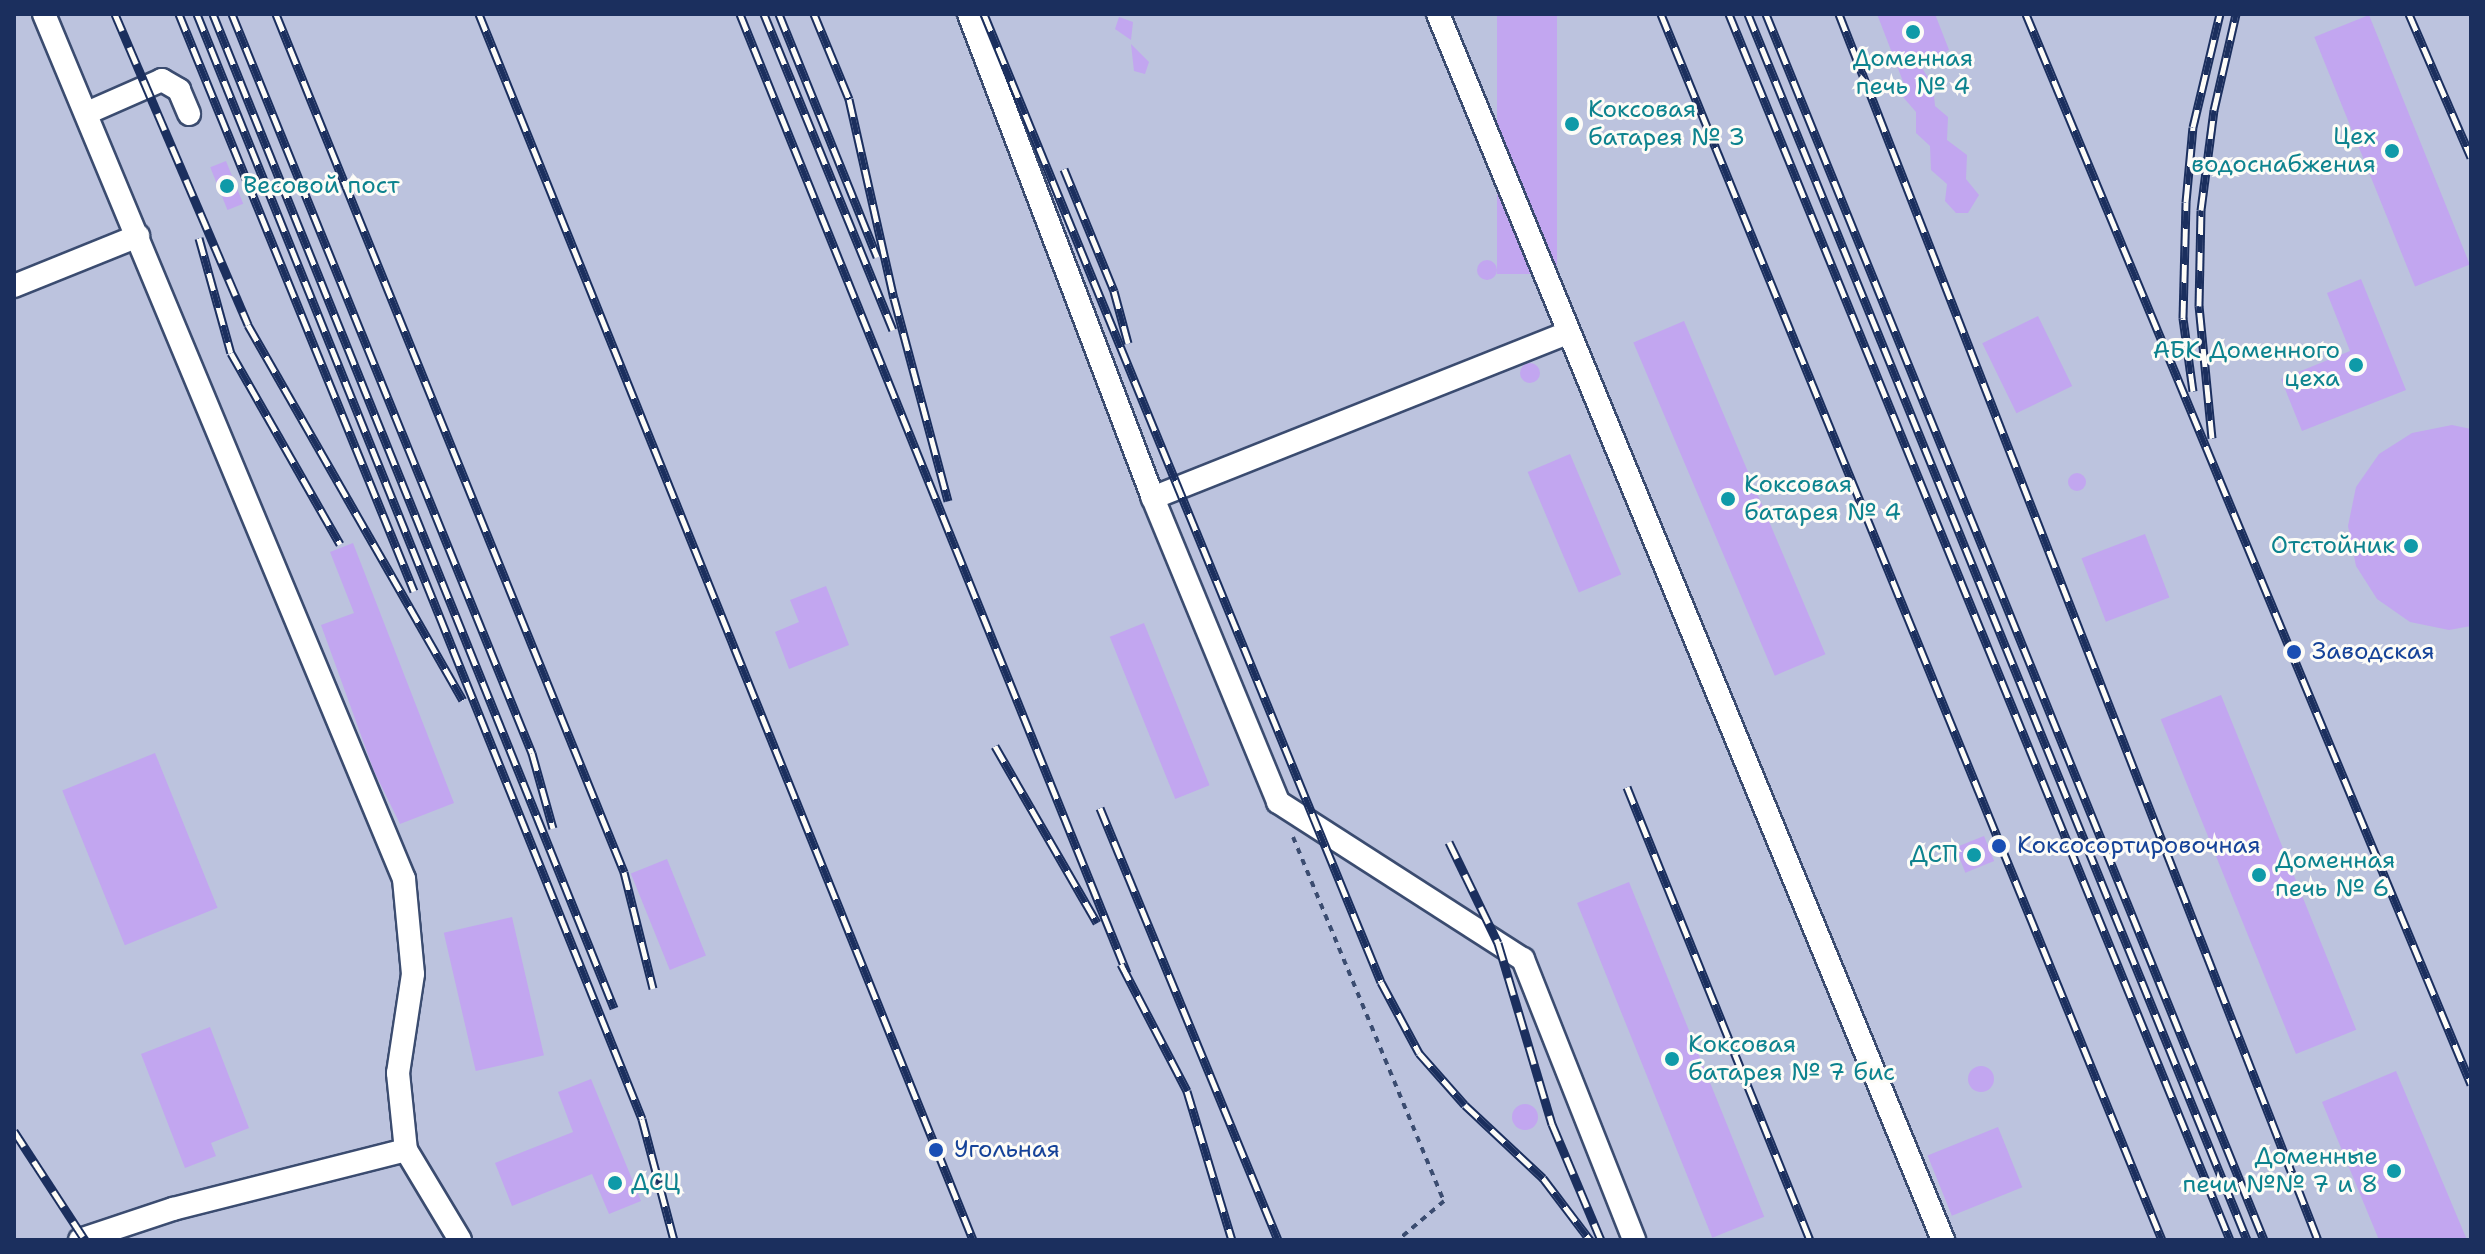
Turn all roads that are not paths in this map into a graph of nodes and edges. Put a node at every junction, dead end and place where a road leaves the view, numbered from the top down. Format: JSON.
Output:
{"nodes":[{"id":1,"x":44,"y":14,"type":"edge"},
{"id":2,"x":969,"y":14,"type":"edge"},
{"id":3,"x":1438,"y":14,"type":"edge"},
{"id":4,"x":87,"y":113,"type":"junction"},
{"id":5,"x":189,"y":114,"type":"dead end"},
{"id":6,"x":138,"y":236,"type":"junction"},
{"id":7,"x":14,"y":286,"type":"edge"},
{"id":8,"x":1567,"y":333,"type":"junction"},
{"id":9,"x":1153,"y":498,"type":"junction"},
{"id":10,"x":406,"y":1150,"type":"junction"},
{"id":11,"x":80,"y":1240,"type":"edge"},
{"id":12,"x":460,"y":1240,"type":"edge"},
{"id":13,"x":1634,"y":1240,"type":"edge"},
{"id":14,"x":1943,"y":1240,"type":"edge"}],
"edges":[{"from":1,"to":4,"type":"lane"},
{"from":2,"to":9,"type":"lane"},
{"from":3,"to":8,"type":"lane"},
{"from":4,"to":5,"type":"lane"},
{"from":4,"to":6,"type":"lane"},
{"from":6,"to":7,"type":"lane"},
{"from":6,"to":10,"type":"lane"},
{"from":8,"to":9,"type":"lane"},
{"from":8,"to":14,"type":"lane"},
{"from":9,"to":13,"type":"lane"},
{"from":10,"to":11,"type":"lane"},
{"from":10,"to":12,"type":"lane"}]}
